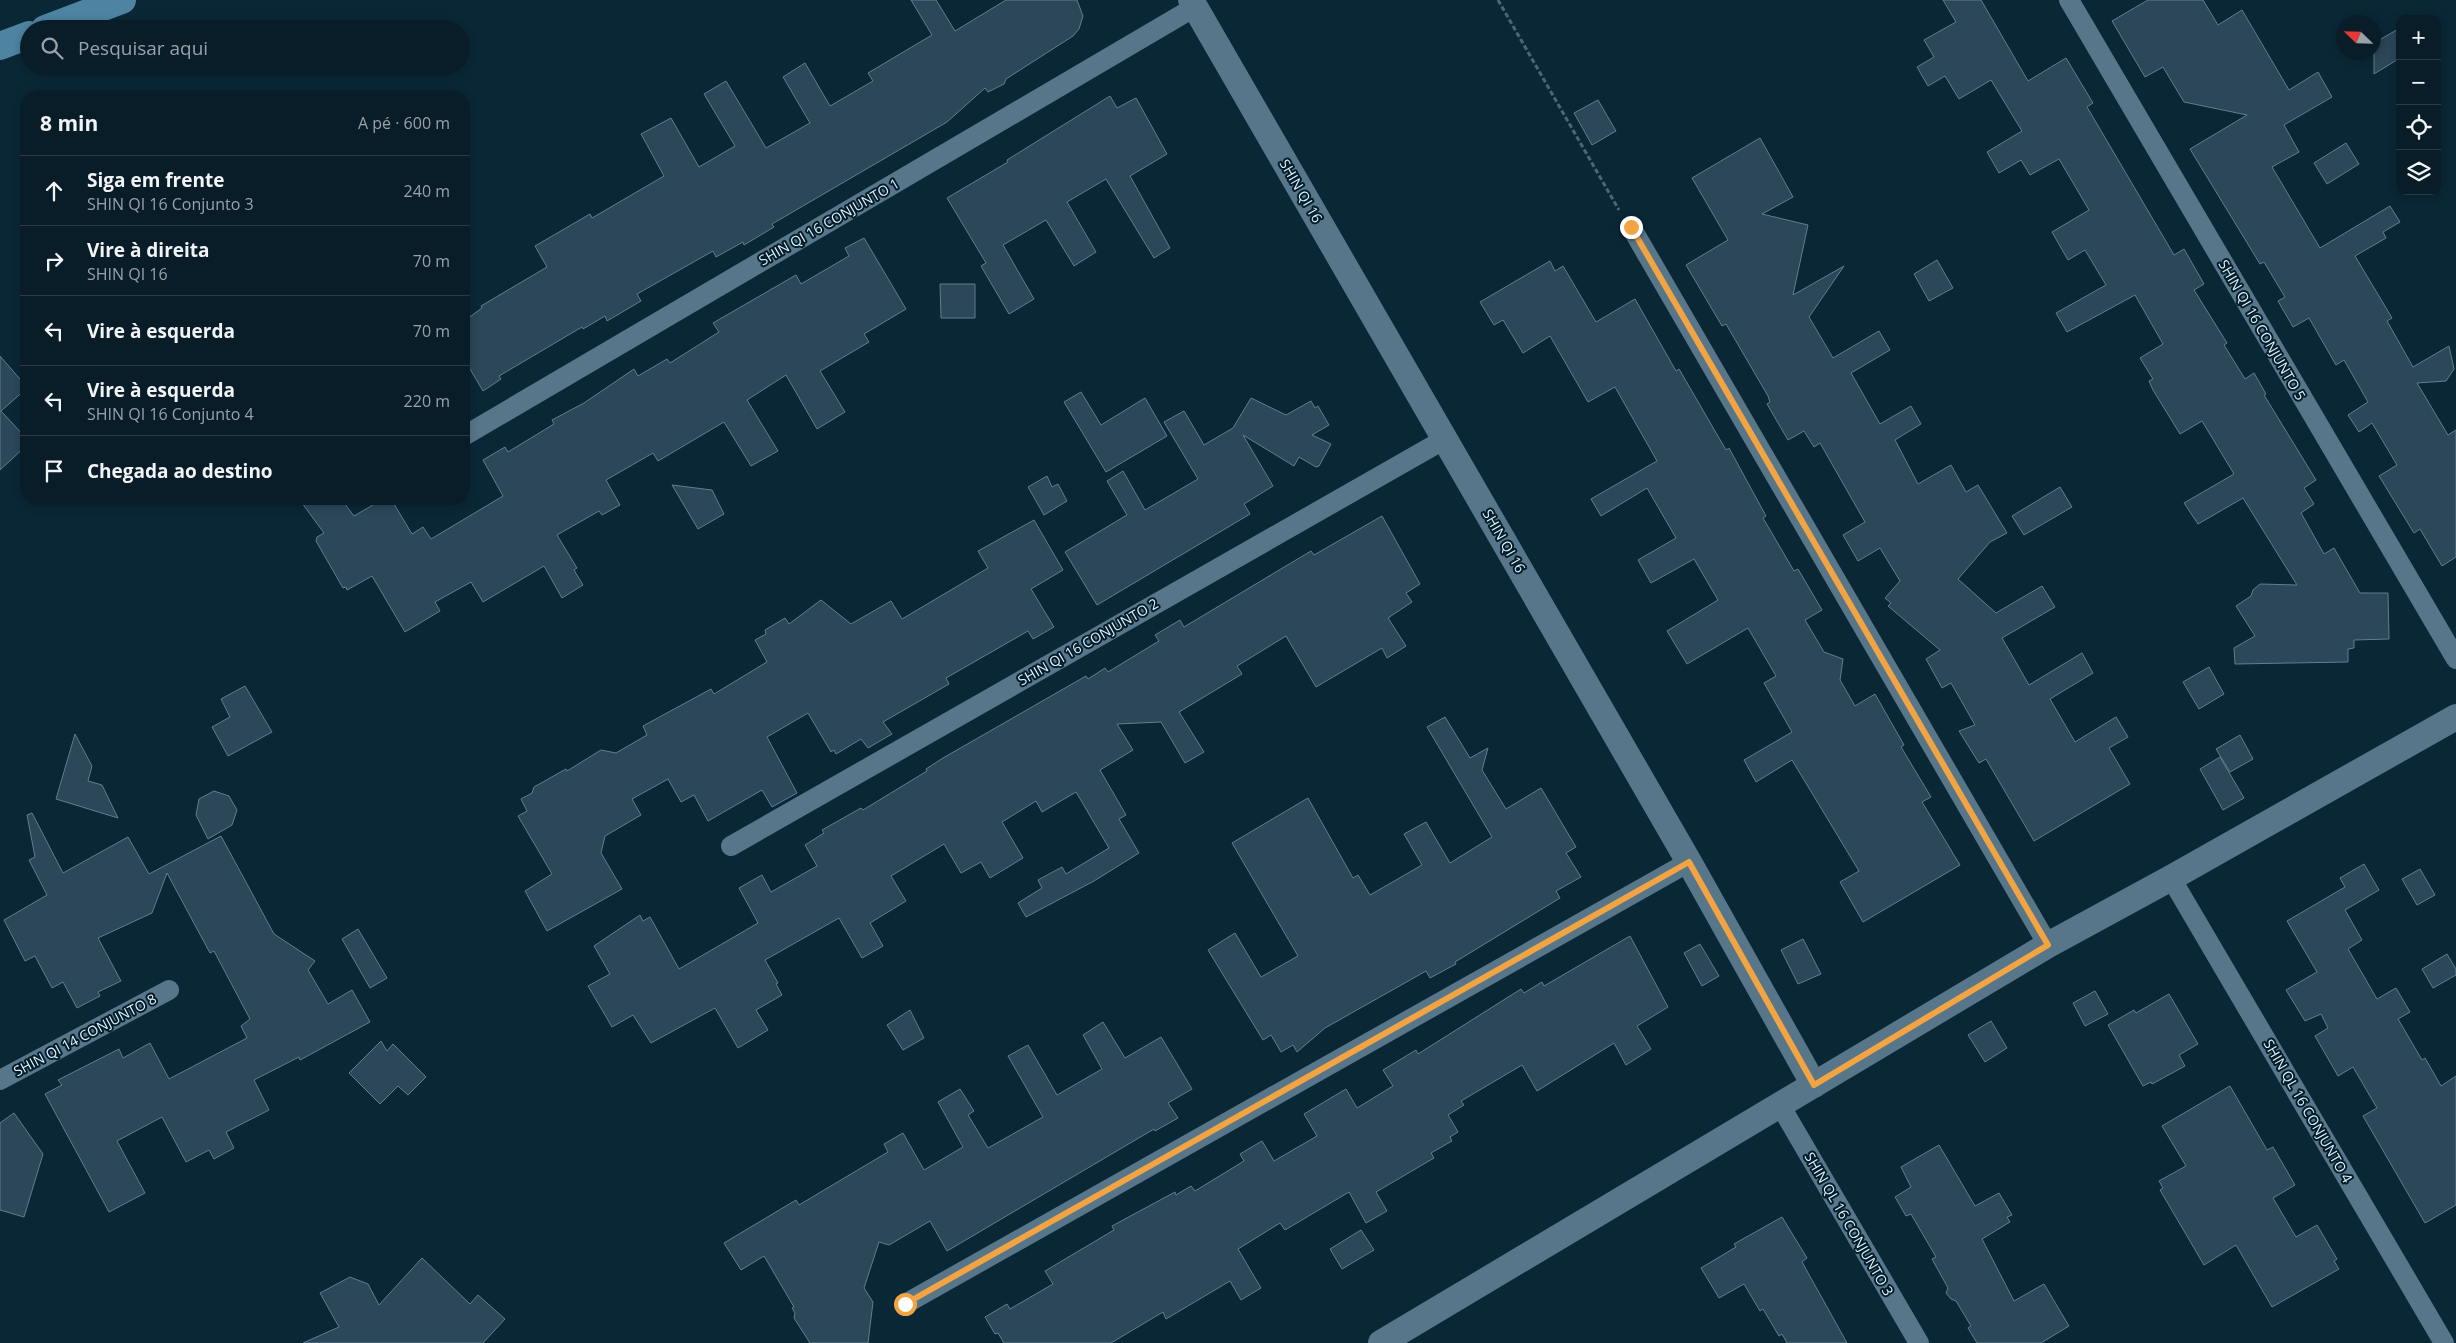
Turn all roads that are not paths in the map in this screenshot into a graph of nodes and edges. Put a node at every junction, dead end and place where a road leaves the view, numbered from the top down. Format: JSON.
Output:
{"nodes":[{"id":1,"x":122,"y":0,"type":"edge"},
{"id":2,"x":2069,"y":0,"type":"edge"},
{"id":3,"x":1193,"y":4,"type":"edge"},
{"id":4,"x":69,"y":20,"type":"edge"},
{"id":5,"x":20,"y":38,"type":"edge"},
{"id":6,"x":0,"y":46,"type":"edge"},
{"id":7,"x":1631,"y":227,"type":"road end"},
{"id":8,"x":470,"y":432,"type":"edge"},
{"id":9,"x":1445,"y":439,"type":"junction"},
{"id":10,"x":2456,"y":660,"type":"edge"},
{"id":11,"x":2456,"y":717,"type":"edge"},
{"id":12,"x":731,"y":846,"type":"dead end"},
{"id":13,"x":1689,"y":862,"type":"junction"},
{"id":14,"x":2171,"y":878,"type":"junction"},
{"id":15,"x":2048,"y":945,"type":"junction"},
{"id":16,"x":169,"y":990,"type":"dead end"},
{"id":17,"x":0,"y":1080,"type":"edge"},
{"id":18,"x":1814,"y":1085,"type":"junction"},
{"id":19,"x":1780,"y":1105,"type":"junction"},
{"id":20,"x":905,"y":1304,"type":"dead end"},
{"id":21,"x":1394,"y":1340,"type":"edge"},
{"id":22,"x":1919,"y":1343,"type":"edge"},
{"id":23,"x":2444,"y":1343,"type":"edge"}],
"edges":[{"from":1,"to":4,"type":"main road"},
{"from":2,"to":10,"type":"street","name":"SHIN QI 16 CONJUNTO 5"},
{"from":3,"to":8,"type":"street","name":"SHIN QI 16 CONJUNTO 1"},
{"from":3,"to":9,"type":"street","name":"SHIN QI 16"},
{"from":5,"to":6,"type":"main road"},
{"from":7,"to":15,"type":"street"},
{"from":9,"to":12,"type":"street","name":"SHIN QI 16 CONJUNTO 2"},
{"from":9,"to":13,"type":"street","name":"SHIN QI 16"},
{"from":11,"to":14,"type":"street"},
{"from":13,"to":18,"type":"street","name":"SHIN QI 16"},
{"from":13,"to":20,"type":"street"},
{"from":14,"to":15,"type":"street"},
{"from":14,"to":23,"type":"street","name":"SHIN QL 16 CONJUNTO 4"},
{"from":15,"to":18,"type":"street"},
{"from":16,"to":17,"type":"street","name":"SHIN QI 14 CONJUNTO 8"},
{"from":18,"to":19,"type":"street"},
{"from":19,"to":21,"type":"street"},
{"from":19,"to":22,"type":"street","name":"SHIN QL 16 CONJUNTO 3"}]}
